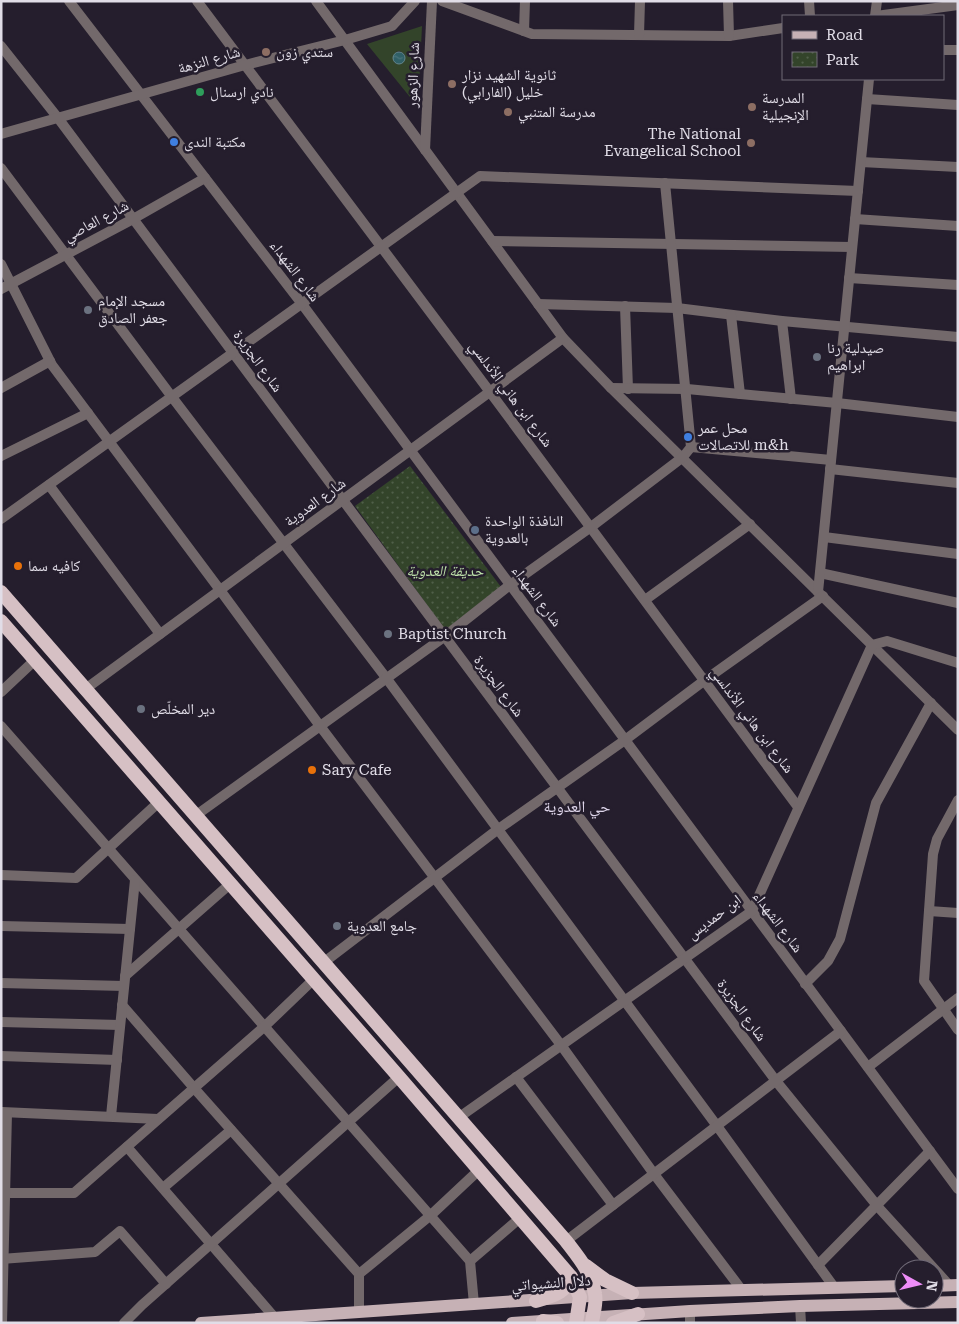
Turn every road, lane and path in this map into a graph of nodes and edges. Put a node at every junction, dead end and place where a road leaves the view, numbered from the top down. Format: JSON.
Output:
{"nodes":[{"id":1,"x":69,"y":1,"type":"edge"},
{"id":2,"x":197,"y":1,"type":"edge"},
{"id":3,"x":316,"y":1,"type":"edge"},
{"id":4,"x":415,"y":1,"type":"edge"},
{"id":5,"x":432,"y":1,"type":"edge"},
{"id":6,"x":442,"y":1,"type":"edge"},
{"id":7,"x":525,"y":1,"type":"edge"},
{"id":8,"x":640,"y":1,"type":"edge"},
{"id":9,"x":728,"y":1,"type":"edge"},
{"id":10,"x":809,"y":1,"type":"edge"},
{"id":11,"x":877,"y":1,"type":"edge"},
{"id":12,"x":958,"y":5,"type":"edge"},
{"id":13,"x":810,"y":15,"type":"edge"},
{"id":14,"x":875,"y":15,"type":"edge"},
{"id":15,"x":883,"y":15,"type":"edge"},
{"id":16,"x":782,"y":28,"type":"edge"},
{"id":17,"x":524,"y":31,"type":"junction"},
{"id":18,"x":639,"y":35,"type":"junction"},
{"id":19,"x":728,"y":36,"type":"junction"},
{"id":20,"x":344,"y":40,"type":"junction"},
{"id":21,"x":1,"y":46,"type":"edge"},
{"id":22,"x":944,"y":50,"type":"edge"},
{"id":23,"x":958,"y":50,"type":"edge"},
{"id":24,"x":245,"y":65,"type":"junction"},
{"id":25,"x":869,"y":80,"type":"edge"},
{"id":26,"x":140,"y":94,"type":"junction"},
{"id":27,"x":867,"y":99,"type":"junction"},
{"id":28,"x":958,"y":105,"type":"edge"},
{"id":29,"x":58,"y":118,"type":"junction"},
{"id":30,"x":1,"y":134,"type":"edge"},
{"id":31,"x":425,"y":150,"type":"junction"},
{"id":32,"x":861,"y":162,"type":"junction"},
{"id":33,"x":1,"y":168,"type":"edge"},
{"id":34,"x":958,"y":168,"type":"edge"},
{"id":35,"x":205,"y":178,"type":"junction"},
{"id":36,"x":665,"y":183,"type":"junction"},
{"id":37,"x":858,"y":191,"type":"junction"},
{"id":38,"x":457,"y":194,"type":"junction"},
{"id":39,"x":133,"y":219,"type":"junction"},
{"id":40,"x":855,"y":219,"type":"junction"},
{"id":41,"x":958,"y":226,"type":"edge"},
{"id":42,"x":492,"y":241,"type":"junction"},
{"id":43,"x":671,"y":244,"type":"junction"},
{"id":44,"x":852,"y":247,"type":"junction"},
{"id":45,"x":382,"y":248,"type":"junction"},
{"id":46,"x":66,"y":254,"type":"junction"},
{"id":47,"x":1,"y":264,"type":"edge"},
{"id":48,"x":849,"y":278,"type":"junction"},
{"id":49,"x":11,"y":283,"type":"junction"},
{"id":50,"x":958,"y":285,"type":"edge"},
{"id":51,"x":1,"y":288,"type":"edge"},
{"id":52,"x":302,"y":304,"type":"junction"},
{"id":53,"x":538,"y":304,"type":"junction"},
{"id":54,"x":624,"y":306,"type":"junction"},
{"id":55,"x":677,"y":308,"type":"junction"},
{"id":56,"x":730,"y":315,"type":"junction"},
{"id":57,"x":782,"y":321,"type":"junction"},
{"id":58,"x":844,"y":326,"type":"junction"},
{"id":59,"x":958,"y":337,"type":"edge"},
{"id":60,"x":563,"y":338,"type":"junction"},
{"id":61,"x":234,"y":353,"type":"junction"},
{"id":62,"x":50,"y":361,"type":"junction"},
{"id":63,"x":1,"y":388,"type":"edge"},
{"id":64,"x":611,"y":388,"type":"junction"},
{"id":65,"x":628,"y":388,"type":"junction"},
{"id":66,"x":687,"y":389,"type":"junction"},
{"id":67,"x":490,"y":392,"type":"junction"},
{"id":68,"x":740,"y":394,"type":"junction"},
{"id":69,"x":172,"y":397,"type":"junction"},
{"id":70,"x":791,"y":399,"type":"junction"},
{"id":71,"x":837,"y":403,"type":"junction"},
{"id":72,"x":88,"y":413,"type":"junction"},
{"id":73,"x":958,"y":416,"type":"edge"},
{"id":74,"x":110,"y":442,"type":"junction"},
{"id":75,"x":692,"y":447,"type":"junction"},
{"id":76,"x":410,"y":450,"type":"junction"},
{"id":77,"x":1,"y":456,"type":"edge"},
{"id":78,"x":683,"y":457,"type":"junction"},
{"id":79,"x":831,"y":464,"type":"junction"},
{"id":80,"x":958,"y":483,"type":"edge"},
{"id":81,"x":49,"y":485,"type":"junction"},
{"id":82,"x":342,"y":500,"type":"junction"},
{"id":83,"x":1,"y":519,"type":"edge"},
{"id":84,"x":750,"y":524,"type":"junction"},
{"id":85,"x":591,"y":527,"type":"junction"},
{"id":86,"x":824,"y":537,"type":"junction"},
{"id":87,"x":284,"y":543,"type":"junction"},
{"id":88,"x":958,"y":554,"type":"edge"},
{"id":89,"x":820,"y":573,"type":"junction"},
{"id":90,"x":510,"y":585,"type":"junction"},
{"id":91,"x":220,"y":590,"type":"junction"},
{"id":92,"x":1,"y":592,"type":"edge"},
{"id":93,"x":821,"y":594,"type":"junction"},
{"id":94,"x":645,"y":600,"type":"junction"},
{"id":95,"x":958,"y":603,"type":"edge"},
{"id":96,"x":1,"y":621,"type":"edge"},
{"id":97,"x":160,"y":634,"type":"junction"},
{"id":98,"x":444,"y":637,"type":"junction"},
{"id":99,"x":872,"y":645,"type":"junction"},
{"id":100,"x":35,"y":660,"type":"junction"},
{"id":101,"x":958,"y":663,"type":"edge"},
{"id":102,"x":387,"y":679,"type":"junction"},
{"id":103,"x":704,"y":680,"type":"junction"},
{"id":104,"x":84,"y":690,"type":"junction"},
{"id":105,"x":1,"y":692,"type":"edge"},
{"id":106,"x":931,"y":703,"type":"junction"},
{"id":107,"x":1,"y":726,"type":"edge"},
{"id":108,"x":320,"y":726,"type":"junction"},
{"id":109,"x":958,"y":730,"type":"edge"},
{"id":110,"x":625,"y":740,"type":"junction"},
{"id":111,"x":558,"y":788,"type":"junction"},
{"id":112,"x":958,"y":800,"type":"edge"},
{"id":113,"x":159,"y":802,"type":"junction"},
{"id":114,"x":798,"y":807,"type":"junction"},
{"id":115,"x":195,"y":816,"type":"junction"},
{"id":116,"x":497,"y":830,"type":"junction"},
{"id":117,"x":108,"y":849,"type":"junction"},
{"id":118,"x":1,"y":875,"type":"edge"},
{"id":119,"x":435,"y":878,"type":"junction"},
{"id":120,"x":135,"y":880,"type":"junction"},
{"id":121,"x":230,"y":884,"type":"junction"},
{"id":122,"x":752,"y":911,"type":"junction"},
{"id":123,"x":929,"y":911,"type":"junction"},
{"id":124,"x":958,"y":913,"type":"edge"},
{"id":125,"x":1,"y":926,"type":"edge"},
{"id":126,"x":130,"y":929,"type":"junction"},
{"id":127,"x":179,"y":930,"type":"junction"},
{"id":128,"x":685,"y":958,"type":"junction"},
{"id":129,"x":323,"y":963,"type":"junction"},
{"id":130,"x":314,"y":979,"type":"junction"},
{"id":131,"x":125,"y":981,"type":"junction"},
{"id":132,"x":1,"y":983,"type":"edge"},
{"id":133,"x":805,"y":984,"type":"junction"},
{"id":134,"x":958,"y":998,"type":"edge"},
{"id":135,"x":624,"y":1001,"type":"junction"},
{"id":136,"x":122,"y":1005,"type":"junction"},
{"id":137,"x":943,"y":1010,"type":"junction"},
{"id":138,"x":1,"y":1022,"type":"edge"},
{"id":139,"x":120,"y":1025,"type":"junction"},
{"id":140,"x":265,"y":1026,"type":"junction"},
{"id":141,"x":958,"y":1030,"type":"edge"},
{"id":142,"x":841,"y":1031,"type":"junction"},
{"id":143,"x":561,"y":1045,"type":"junction"},
{"id":144,"x":1,"y":1056,"type":"edge"},
{"id":145,"x":117,"y":1060,"type":"junction"},
{"id":146,"x":868,"y":1067,"type":"junction"},
{"id":147,"x":399,"y":1077,"type":"junction"},
{"id":148,"x":516,"y":1077,"type":"junction"},
{"id":149,"x":776,"y":1081,"type":"junction"},
{"id":150,"x":194,"y":1088,"type":"junction"},
{"id":151,"x":4,"y":1112,"type":"edge"},
{"id":152,"x":111,"y":1116,"type":"junction"},
{"id":153,"x":458,"y":1118,"type":"junction"},
{"id":154,"x":158,"y":1119,"type":"junction"},
{"id":155,"x":349,"y":1121,"type":"junction"},
{"id":156,"x":717,"y":1126,"type":"junction"},
{"id":157,"x":231,"y":1130,"type":"junction"},
{"id":158,"x":127,"y":1147,"type":"junction"},
{"id":159,"x":930,"y":1151,"type":"junction"},
{"id":160,"x":479,"y":1170,"type":"junction"},
{"id":161,"x":654,"y":1174,"type":"junction"},
{"id":162,"x":279,"y":1184,"type":"junction"},
{"id":163,"x":163,"y":1188,"type":"junction"},
{"id":164,"x":958,"y":1189,"type":"edge"},
{"id":165,"x":5,"y":1193,"type":"junction"},
{"id":166,"x":876,"y":1204,"type":"junction"},
{"id":167,"x":613,"y":1205,"type":"junction"},
{"id":168,"x":431,"y":1215,"type":"junction"},
{"id":169,"x":520,"y":1218,"type":"junction"},
{"id":170,"x":566,"y":1241,"type":"junction"},
{"id":171,"x":211,"y":1244,"type":"junction"},
{"id":172,"x":2,"y":1259,"type":"edge"},
{"id":173,"x":470,"y":1261,"type":"junction"},
{"id":174,"x":818,"y":1265,"type":"junction"},
{"id":175,"x":585,"y":1266,"type":"junction"},
{"id":176,"x":359,"y":1274,"type":"junction"},
{"id":177,"x":571,"y":1277,"type":"junction"},
{"id":178,"x":166,"y":1284,"type":"junction"},
{"id":179,"x":954,"y":1285,"type":"edge"},
{"id":180,"x":894,"y":1286,"type":"edge"},
{"id":181,"x":834,"y":1287,"type":"junction"},
{"id":182,"x":741,"y":1289,"type":"junction"},
{"id":183,"x":632,"y":1293,"type":"junction"},
{"id":184,"x":596,"y":1296,"type":"junction"},
{"id":185,"x":580,"y":1297,"type":"junction"},
{"id":186,"x":536,"y":1300,"type":"junction"},
{"id":187,"x":958,"y":1302,"type":"edge"},
{"id":188,"x":474,"y":1304,"type":"junction"},
{"id":189,"x":800,"y":1306,"type":"junction"},
{"id":190,"x":359,"y":1312,"type":"junction"},
{"id":191,"x":690,"y":1317,"type":"edge"},
{"id":192,"x":275,"y":1318,"type":"junction"},
{"id":193,"x":638,"y":1318,"type":"edge"},
{"id":194,"x":592,"y":1320,"type":"edge"},
{"id":195,"x":543,"y":1321,"type":"junction"},
{"id":196,"x":577,"y":1321,"type":"edge"},
{"id":197,"x":2,"y":1323,"type":"edge"},
{"id":198,"x":124,"y":1323,"type":"edge"},
{"id":199,"x":201,"y":1323,"type":"edge"},
{"id":200,"x":512,"y":1323,"type":"edge"},
{"id":201,"x":557,"y":1323,"type":"edge"},
{"id":202,"x":613,"y":1323,"type":"edge"},
{"id":203,"x":801,"y":1323,"type":"edge"}],
"edges":[{"from":1,"to":26,"type":"street","name":"شارع الشهداء"},
{"from":2,"to":24,"type":"street","name":"شارع ابن هاني الأندلسي"},
{"from":3,"to":20,"type":"street"},
{"from":4,"to":20,"type":"street","name":"شارع النزهة"},
{"from":5,"to":31,"type":"street","name":"شارع الزهور"},
{"from":6,"to":17,"type":"street"},
{"from":7,"to":17,"type":"street"},
{"from":8,"to":18,"type":"street"},
{"from":9,"to":19,"type":"street"},
{"from":10,"to":13,"type":"street"},
{"from":11,"to":14,"type":"street"},
{"from":12,"to":15,"type":"street"},
{"from":16,"to":19,"type":"street"},
{"from":17,"to":18,"type":"street"},
{"from":18,"to":19,"type":"street"},
{"from":20,"to":24,"type":"street","name":"شارع النزهة"},
{"from":20,"to":31,"type":"street"},
{"from":21,"to":29,"type":"street","name":"شارع الجزيرة"},
{"from":22,"to":23,"type":"street"},
{"from":24,"to":26,"type":"street","name":"شارع النزهة"},
{"from":24,"to":45,"type":"street","name":"شارع ابن هاني الأندلسي"},
{"from":25,"to":27,"type":"street"},
{"from":26,"to":29,"type":"street","name":"شارع النزهة"},
{"from":26,"to":35,"type":"street","name":"شارع الشهداء"},
{"from":27,"to":28,"type":"street"},
{"from":27,"to":32,"type":"street"},
{"from":29,"to":30,"type":"street","name":"شارع النزهة"},
{"from":29,"to":39,"type":"street","name":"شارع الجزيرة"},
{"from":31,"to":38,"type":"street"},
{"from":32,"to":34,"type":"street"},
{"from":32,"to":37,"type":"street"},
{"from":33,"to":46,"type":"street"},
{"from":35,"to":39,"type":"street","name":"شارع العاصي"},
{"from":35,"to":52,"type":"street","name":"شارع الشهداء"},
{"from":36,"to":37,"type":"street"},
{"from":36,"to":38,"type":"street"},
{"from":36,"to":43,"type":"street"},
{"from":37,"to":40,"type":"street"},
{"from":38,"to":42,"type":"street"},
{"from":38,"to":45,"type":"street"},
{"from":39,"to":46,"type":"street","name":"شارع العاصي"},
{"from":39,"to":61,"type":"street","name":"شارع الجزيرة"},
{"from":40,"to":41,"type":"street"},
{"from":40,"to":44,"type":"street"},
{"from":42,"to":43,"type":"street"},
{"from":42,"to":53,"type":"street"},
{"from":43,"to":44,"type":"street"},
{"from":43,"to":55,"type":"street"},
{"from":44,"to":48,"type":"street"},
{"from":45,"to":52,"type":"street"},
{"from":45,"to":67,"type":"street","name":"شارع ابن هاني الأندلسي"},
{"from":46,"to":49,"type":"street","name":"شارع العاصي"},
{"from":46,"to":69,"type":"street"},
{"from":47,"to":49,"type":"street"},
{"from":48,"to":50,"type":"street"},
{"from":48,"to":58,"type":"street"},
{"from":49,"to":51,"type":"street","name":"شارع العاصي"},
{"from":49,"to":62,"type":"street"},
{"from":52,"to":61,"type":"street"},
{"from":52,"to":76,"type":"street","name":"شارع الشهداء"},
{"from":53,"to":54,"type":"street"},
{"from":53,"to":60,"type":"street"},
{"from":54,"to":55,"type":"street"},
{"from":54,"to":65,"type":"street"},
{"from":55,"to":56,"type":"street"},
{"from":55,"to":66,"type":"street"},
{"from":56,"to":57,"type":"street"},
{"from":56,"to":68,"type":"street"},
{"from":57,"to":58,"type":"street"},
{"from":57,"to":70,"type":"street"},
{"from":58,"to":59,"type":"street"},
{"from":58,"to":71,"type":"street"},
{"from":60,"to":64,"type":"street"},
{"from":60,"to":67,"type":"street","name":"شارع العدوية"},
{"from":61,"to":69,"type":"street"},
{"from":61,"to":82,"type":"street","name":"شارع الجزيرة"},
{"from":62,"to":63,"type":"street"},
{"from":62,"to":72,"type":"street"},
{"from":64,"to":65,"type":"street"},
{"from":64,"to":78,"type":"street"},
{"from":65,"to":66,"type":"street"},
{"from":66,"to":68,"type":"street"},
{"from":66,"to":75,"type":"street"},
{"from":67,"to":76,"type":"street","name":"شارع العدوية"},
{"from":67,"to":85,"type":"street","name":"شارع ابن هاني الأندلسي"},
{"from":68,"to":70,"type":"street"},
{"from":69,"to":74,"type":"street"},
{"from":69,"to":87,"type":"street"},
{"from":70,"to":71,"type":"street"},
{"from":71,"to":73,"type":"street"},
{"from":71,"to":79,"type":"street"},
{"from":72,"to":74,"type":"street"},
{"from":72,"to":77,"type":"street"},
{"from":74,"to":81,"type":"street"},
{"from":74,"to":91,"type":"street"},
{"from":75,"to":78,"type":"street"},
{"from":75,"to":79,"type":"street"},
{"from":76,"to":82,"type":"street","name":"شارع العدوية"},
{"from":76,"to":90,"type":"street","name":"شارع الشهداء"},
{"from":78,"to":84,"type":"street"},
{"from":78,"to":85,"type":"street"},
{"from":79,"to":80,"type":"street"},
{"from":79,"to":86,"type":"street"},
{"from":81,"to":83,"type":"street"},
{"from":81,"to":97,"type":"street"},
{"from":82,"to":87,"type":"street","name":"شارع العدوية"},
{"from":82,"to":98,"type":"street","name":"شارع الجزيرة"},
{"from":84,"to":93,"type":"street"},
{"from":84,"to":94,"type":"street"},
{"from":85,"to":90,"type":"street"},
{"from":85,"to":94,"type":"street","name":"شارع ابن هاني الأندلسي"},
{"from":86,"to":88,"type":"street"},
{"from":86,"to":89,"type":"street"},
{"from":87,"to":91,"type":"street","name":"شارع العدوية"},
{"from":87,"to":102,"type":"street"},
{"from":89,"to":93,"type":"street"},
{"from":89,"to":95,"type":"street"},
{"from":90,"to":98,"type":"street"},
{"from":90,"to":110,"type":"street","name":"شارع الشهداء"},
{"from":91,"to":97,"type":"street","name":"شارع العدوية"},
{"from":91,"to":108,"type":"street"},
{"from":92,"to":104,"type":"highway"},
{"from":93,"to":99,"type":"street"},
{"from":93,"to":103,"type":"street"},
{"from":94,"to":103,"type":"street","name":"شارع ابن هاني الأندلسي"},
{"from":96,"to":100,"type":"highway"},
{"from":97,"to":104,"type":"street","name":"شارع العدوية"},
{"from":98,"to":102,"type":"street"},
{"from":98,"to":111,"type":"street","name":"شارع الجزيرة"},
{"from":99,"to":101,"type":"street"},
{"from":99,"to":106,"type":"street"},
{"from":99,"to":114,"type":"street","name":"ابن حمديس"},
{"from":100,"to":105,"type":"street"},
{"from":100,"to":113,"type":"highway"},
{"from":102,"to":108,"type":"street"},
{"from":102,"to":116,"type":"street"},
{"from":103,"to":110,"type":"street"},
{"from":103,"to":114,"type":"street","name":"شارع ابن هاني الأندلسي"},
{"from":104,"to":115,"type":"highway"},
{"from":106,"to":109,"type":"street"},
{"from":106,"to":133,"type":"street"},
{"from":107,"to":117,"type":"street"},
{"from":108,"to":115,"type":"street"},
{"from":108,"to":119,"type":"street"},
{"from":110,"to":111,"type":"street"},
{"from":110,"to":122,"type":"street","name":"شارع الشهداء"},
{"from":111,"to":116,"type":"street"},
{"from":111,"to":128,"type":"street","name":"شارع الجزيرة"},
{"from":112,"to":123,"type":"street"},
{"from":113,"to":117,"type":"street"},
{"from":113,"to":121,"type":"highway"},
{"from":114,"to":122,"type":"street","name":"ابن حمديس"},
{"from":115,"to":129,"type":"highway"},
{"from":116,"to":119,"type":"street"},
{"from":116,"to":135,"type":"street"},
{"from":117,"to":118,"type":"street"},
{"from":117,"to":120,"type":"street"},
{"from":119,"to":129,"type":"street"},
{"from":119,"to":143,"type":"street"},
{"from":120,"to":126,"type":"street"},
{"from":120,"to":127,"type":"street"},
{"from":121,"to":127,"type":"street"},
{"from":121,"to":130,"type":"highway"},
{"from":122,"to":128,"type":"street","name":"ابن حمديس"},
{"from":122,"to":133,"type":"street","name":"شارع الشهداء"},
{"from":123,"to":124,"type":"street"},
{"from":123,"to":137,"type":"street"},
{"from":125,"to":126,"type":"street"},
{"from":126,"to":131,"type":"street"},
{"from":127,"to":131,"type":"street"},
{"from":127,"to":140,"type":"street"},
{"from":128,"to":135,"type":"street","name":"ابن حمديس"},
{"from":128,"to":149,"type":"street","name":"شارع الجزيرة"},
{"from":129,"to":153,"type":"highway"},
{"from":130,"to":140,"type":"street"},
{"from":130,"to":147,"type":"highway"},
{"from":131,"to":132,"type":"street"},
{"from":131,"to":136,"type":"street"},
{"from":133,"to":142,"type":"street","name":"شارع الشهداء"},
{"from":134,"to":137,"type":"street"},
{"from":135,"to":143,"type":"street","name":"ابن حمديس"},
{"from":135,"to":156,"type":"street"},
{"from":136,"to":139,"type":"street"},
{"from":136,"to":150,"type":"street"},
{"from":137,"to":141,"type":"street"},
{"from":137,"to":146,"type":"street"},
{"from":138,"to":139,"type":"street"},
{"from":139,"to":145,"type":"street"},
{"from":140,"to":150,"type":"street"},
{"from":140,"to":155,"type":"street"},
{"from":142,"to":146,"type":"street","name":"شارع الشهداء"},
{"from":142,"to":149,"type":"street"},
{"from":143,"to":148,"type":"street","name":"ابن حمديس"},
{"from":143,"to":161,"type":"street"},
{"from":144,"to":145,"type":"street"},
{"from":145,"to":152,"type":"street"},
{"from":146,"to":159,"type":"street","name":"شارع الشهداء"},
{"from":147,"to":155,"type":"street"},
{"from":147,"to":160,"type":"highway"},
{"from":148,"to":153,"type":"street","name":"ابن حمديس"},
{"from":148,"to":167,"type":"street"},
{"from":149,"to":156,"type":"street"},
{"from":149,"to":166,"type":"street","name":"شارع الجزيرة"},
{"from":150,"to":154,"type":"street"},
{"from":150,"to":157,"type":"street"},
{"from":151,"to":152,"type":"street"},
{"from":151,"to":165,"type":"street"},
{"from":152,"to":154,"type":"street"},
{"from":153,"to":170,"type":"highway"},
{"from":154,"to":158,"type":"street"},
{"from":155,"to":162,"type":"street"},
{"from":155,"to":168,"type":"street"},
{"from":156,"to":161,"type":"street"},
{"from":156,"to":174,"type":"street"},
{"from":157,"to":162,"type":"street"},
{"from":157,"to":163,"type":"street"},
{"from":158,"to":163,"type":"street"},
{"from":158,"to":165,"type":"street"},
{"from":159,"to":164,"type":"street","name":"شارع الشهداء"},
{"from":159,"to":166,"type":"street"},
{"from":160,"to":168,"type":"street"},
{"from":160,"to":169,"type":"highway"},
{"from":161,"to":167,"type":"street"},
{"from":161,"to":182,"type":"street"},
{"from":162,"to":171,"type":"street"},
{"from":162,"to":176,"type":"street"},
{"from":163,"to":171,"type":"street"},
{"from":165,"to":172,"type":"street"},
{"from":166,"to":174,"type":"street"},
{"from":166,"to":179,"type":"street","name":"شارع الجزيرة"},
{"from":167,"to":170,"type":"street"},
{"from":168,"to":173,"type":"street"},
{"from":168,"to":176,"type":"street"},
{"from":169,"to":173,"type":"street"},
{"from":169,"to":177,"type":"highway"},
{"from":170,"to":175,"type":"highway"},
{"from":171,"to":178,"type":"street"},
{"from":171,"to":192,"type":"street"},
{"from":172,"to":178,"type":"street"},
{"from":172,"to":197,"type":"street"},
{"from":173,"to":188,"type":"street"},
{"from":174,"to":181,"type":"street"},
{"from":175,"to":183,"type":"highway"},
{"from":175,"to":184,"type":"highway"},
{"from":176,"to":190,"type":"street"},
{"from":177,"to":185,"type":"highway"},
{"from":177,"to":186,"type":"highway"},
{"from":178,"to":198,"type":"street"},
{"from":180,"to":181,"type":"main road","name":"دلال النشيواتي"},
{"from":181,"to":182,"type":"main road","name":"دلال النشيواتي"},
{"from":182,"to":183,"type":"main road","name":"دلال النشيواتي"},
{"from":183,"to":184,"type":"main road","name":"دلال النشيواتي"},
{"from":184,"to":185,"type":"main road","name":"دلال النشيواتي"},
{"from":184,"to":194,"type":"highway"},
{"from":185,"to":186,"type":"main road","name":"دلال النشيواتي"},
{"from":185,"to":196,"type":"highway"},
{"from":186,"to":188,"type":"main road","name":"دلال النشيواتي"},
{"from":187,"to":189,"type":"main road"},
{"from":188,"to":190,"type":"main road","name":"دلال النشيواتي"},
{"from":189,"to":191,"type":"main road"},
{"from":189,"to":203,"type":"street"},
{"from":190,"to":192,"type":"main road","name":"دلال النشيواتي"},
{"from":191,"to":193,"type":"main road"},
{"from":192,"to":199,"type":"main road","name":"دلال النشيواتي"},
{"from":193,"to":194,"type":"main road"},
{"from":193,"to":202,"type":"highway"},
{"from":194,"to":196,"type":"main road"},
{"from":195,"to":196,"type":"main road"},
{"from":195,"to":200,"type":"main road"},
{"from":195,"to":201,"type":"highway"}]}
